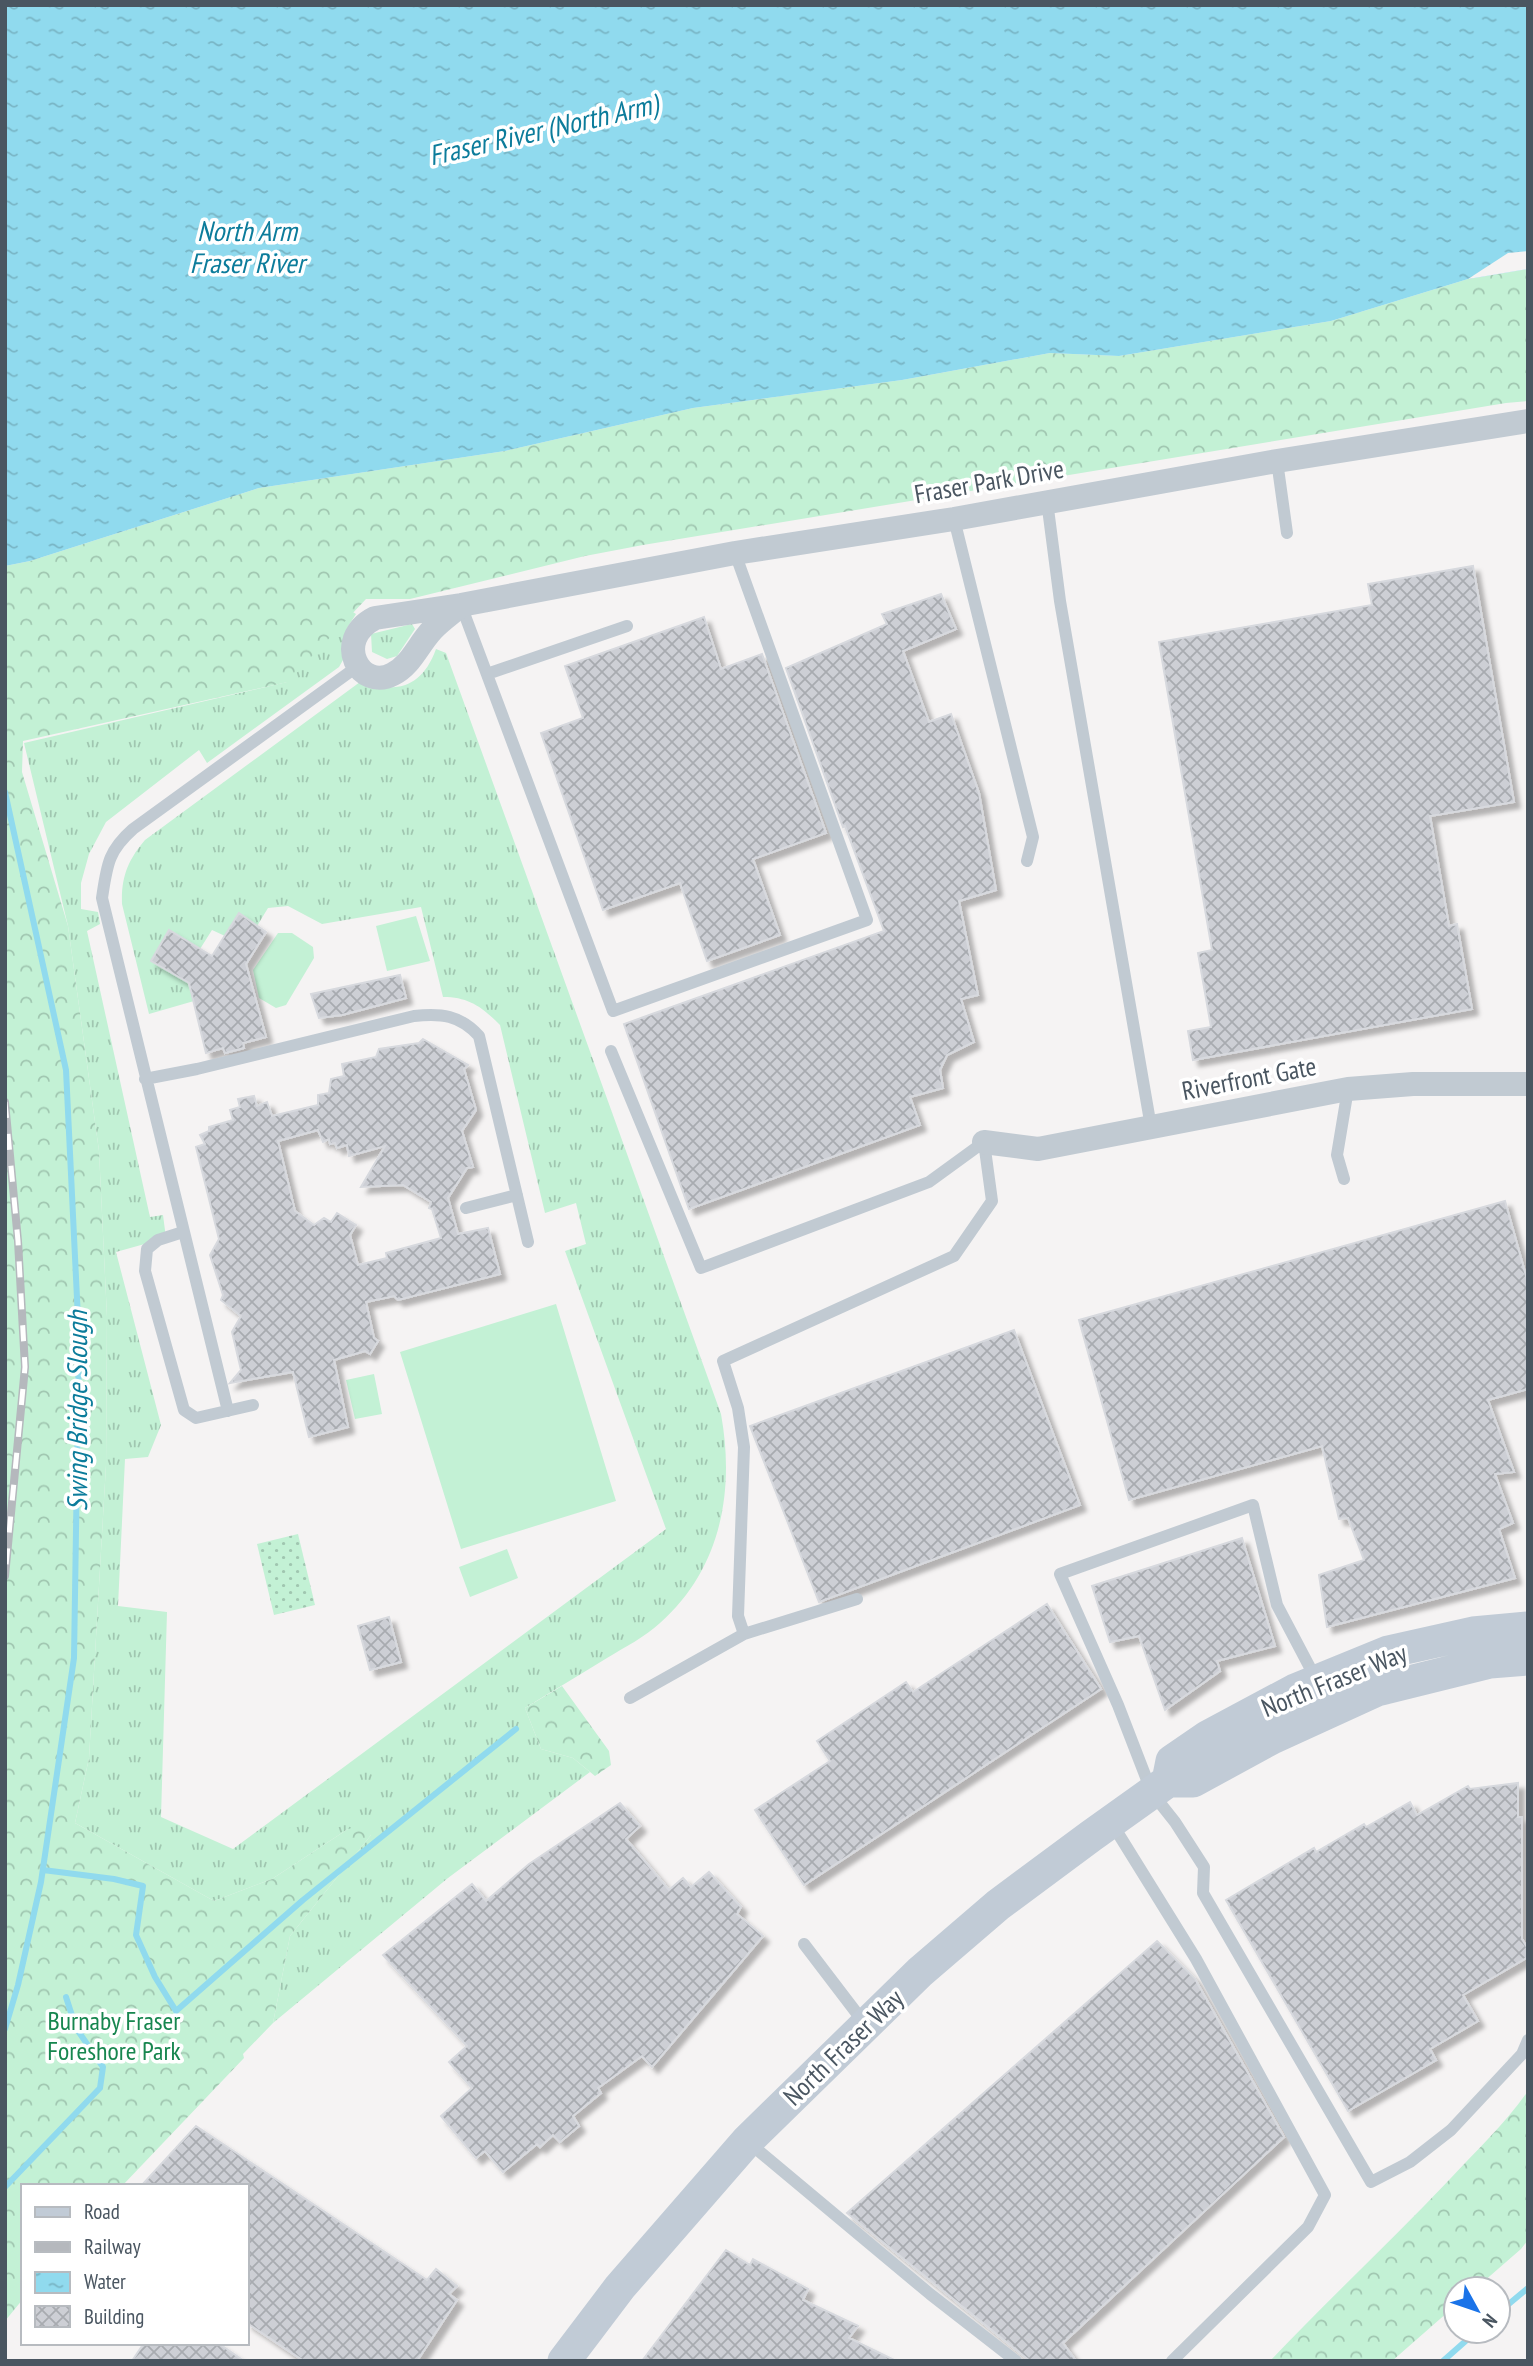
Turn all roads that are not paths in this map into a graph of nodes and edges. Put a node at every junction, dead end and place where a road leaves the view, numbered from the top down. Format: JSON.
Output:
{"nodes":[{"id":1,"x":1528,"y":421,"type":"edge"},
{"id":2,"x":1277,"y":461,"type":"junction"},
{"id":3,"x":1047,"y":501,"type":"junction"},
{"id":4,"x":954,"y":519,"type":"junction"},
{"id":5,"x":1287,"y":533,"type":"dead end"},
{"id":6,"x":735,"y":553,"type":"junction"},
{"id":7,"x":461,"y":606,"type":"junction"},
{"id":8,"x":627,"y":626,"type":"dead end"},
{"id":9,"x":358,"y":666,"type":"junction"},
{"id":10,"x":487,"y":674,"type":"junction"},
{"id":11,"x":1027,"y":862,"type":"dead end"},
{"id":12,"x":611,"y":1051,"type":"dead end"},
{"id":13,"x":145,"y":1079,"type":"junction"},
{"id":14,"x":1528,"y":1084,"type":"edge"},
{"id":15,"x":1348,"y":1089,"type":"junction"},
{"id":16,"x":1151,"y":1127,"type":"junction"},
{"id":17,"x":984,"y":1142,"type":"junction"},
{"id":18,"x":1344,"y":1179,"type":"dead end"},
{"id":19,"x":517,"y":1195,"type":"junction"},
{"id":20,"x":466,"y":1208,"type":"dead end"},
{"id":21,"x":183,"y":1232,"type":"junction"},
{"id":22,"x":528,"y":1242,"type":"dead end"},
{"id":23,"x":253,"y":1405,"type":"dead end"},
{"id":24,"x":228,"y":1411,"type":"junction"},
{"id":25,"x":858,"y":1599,"type":"dead end"},
{"id":26,"x":1528,"y":1628,"type":"edge"},
{"id":27,"x":744,"y":1634,"type":"junction"},
{"id":28,"x":1528,"y":1659,"type":"edge"},
{"id":29,"x":1317,"y":1681,"type":"junction"},
{"id":30,"x":629,"y":1698,"type":"dead end"},
{"id":31,"x":1160,"y":1787,"type":"junction"},
{"id":32,"x":1111,"y":1822,"type":"junction"},
{"id":33,"x":804,"y":1944,"type":"dead end"},
{"id":34,"x":866,"y":2024,"type":"junction"},
{"id":35,"x":1528,"y":2040,"type":"edge"},
{"id":36,"x":747,"y":2141,"type":"junction"},
{"id":37,"x":564,"y":2361,"type":"edge"},
{"id":38,"x":1016,"y":2361,"type":"edge"},
{"id":39,"x":1172,"y":2361,"type":"edge"}],
"edges":[{"from":1,"to":2,"type":"street","name":"Fraser Park Drive"},
{"from":2,"to":3,"type":"street","name":"Fraser Park Drive"},
{"from":2,"to":5,"type":"lane"},
{"from":3,"to":4,"type":"street","name":"Fraser Park Drive"},
{"from":3,"to":16,"type":"lane"},
{"from":4,"to":6,"type":"street","name":"Fraser Park Drive"},
{"from":4,"to":11,"type":"lane"},
{"from":6,"to":7,"type":"street","name":"Fraser Park Drive"},
{"from":6,"to":10,"type":"lane"},
{"from":7,"to":9,"type":"street","name":"Fraser Park Drive"},
{"from":7,"to":9,"type":"street","name":"Fraser Park Drive"},
{"from":7,"to":10,"type":"lane"},
{"from":8,"to":10,"type":"lane"},
{"from":9,"to":13,"type":"lane"},
{"from":12,"to":17,"type":"lane"},
{"from":13,"to":19,"type":"lane"},
{"from":13,"to":21,"type":"lane"},
{"from":14,"to":15,"type":"street","name":"Riverfront Gate"},
{"from":15,"to":16,"type":"street","name":"Riverfront Gate"},
{"from":15,"to":18,"type":"lane"},
{"from":16,"to":17,"type":"street","name":"Riverfront Gate"},
{"from":17,"to":27,"type":"lane"},
{"from":19,"to":20,"type":"lane"},
{"from":19,"to":22,"type":"lane"},
{"from":21,"to":24,"type":"lane"},
{"from":21,"to":24,"type":"lane"},
{"from":23,"to":24,"type":"lane"},
{"from":25,"to":27,"type":"lane"},
{"from":26,"to":29,"type":"street","name":"North Fraser Way"},
{"from":27,"to":30,"type":"lane"},
{"from":28,"to":31,"type":"street","name":"North Fraser Way"},
{"from":29,"to":31,"type":"street","name":"North Fraser Way"},
{"from":29,"to":31,"type":"lane"},
{"from":31,"to":32,"type":"street","name":"North Fraser Way"},
{"from":31,"to":35,"type":"lane"},
{"from":32,"to":34,"type":"street","name":"North Fraser Way"},
{"from":32,"to":39,"type":"lane"},
{"from":33,"to":34,"type":"lane"},
{"from":34,"to":36,"type":"street","name":"North Fraser Way"},
{"from":36,"to":37,"type":"street","name":"North Fraser Way"},
{"from":36,"to":38,"type":"lane"}]}
